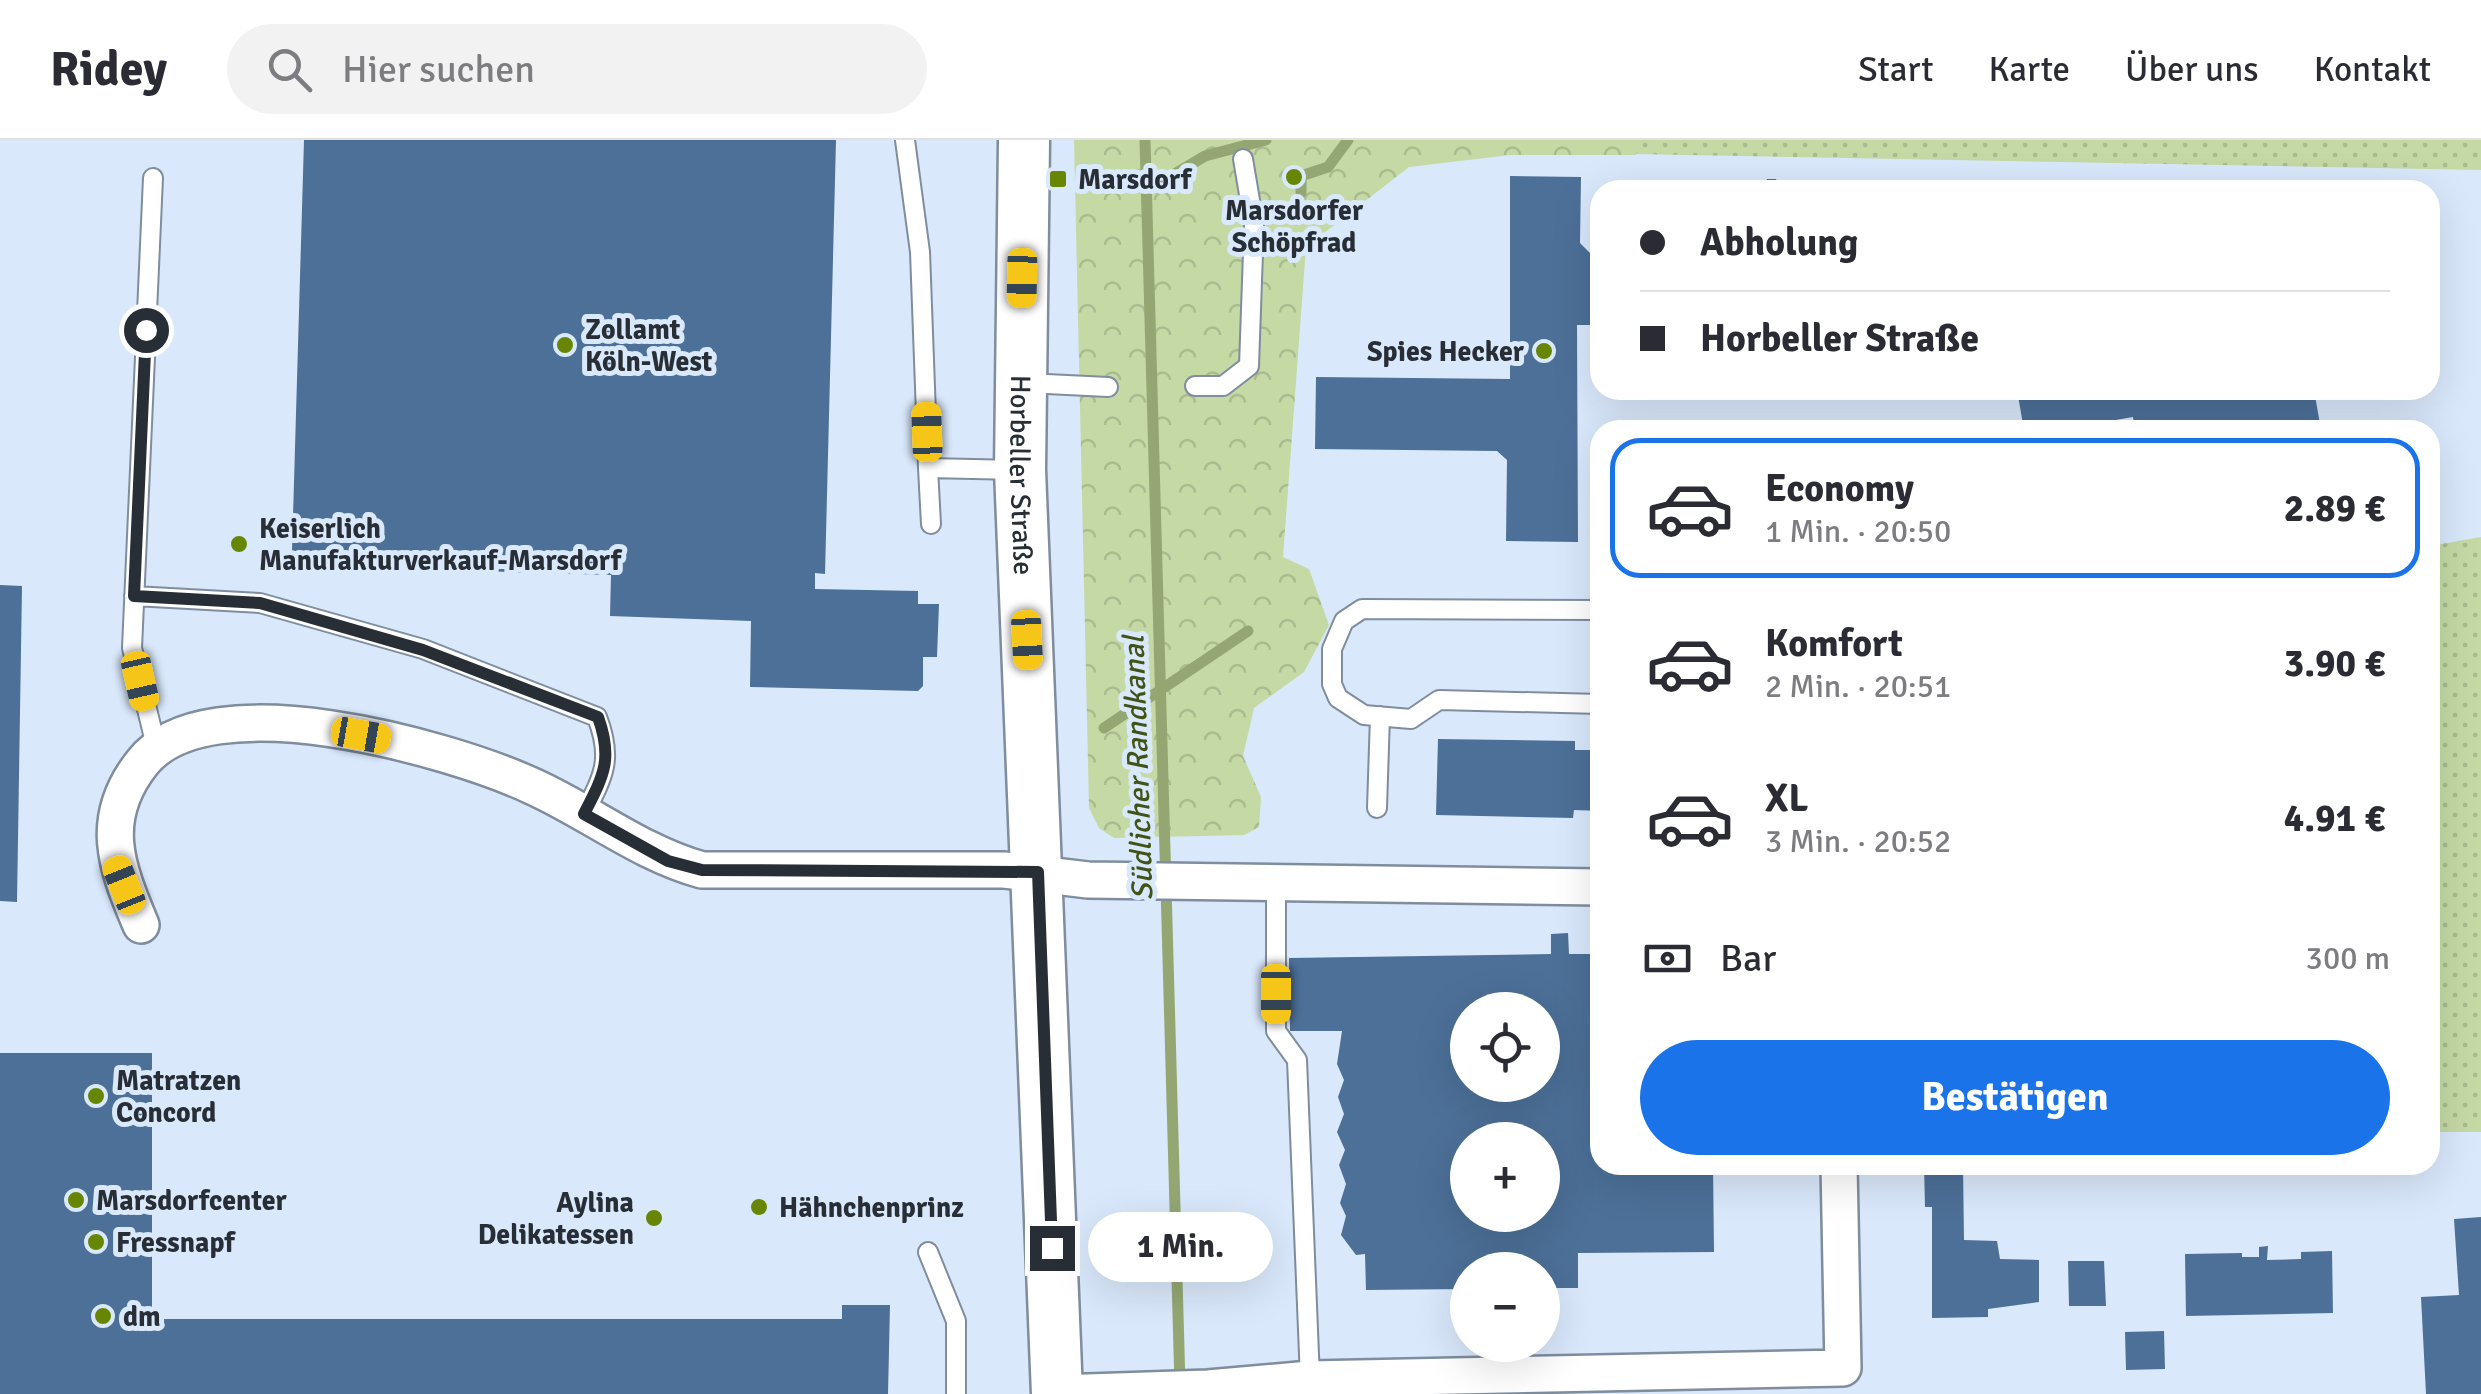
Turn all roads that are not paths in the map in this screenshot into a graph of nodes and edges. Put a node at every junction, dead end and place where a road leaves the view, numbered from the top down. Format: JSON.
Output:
{"nodes":[{"id":1,"x":905,"y":140,"type":"edge"},
{"id":2,"x":1024,"y":140,"type":"edge"},
{"id":3,"x":1242,"y":159,"type":"dead end"},
{"id":4,"x":153,"y":178,"type":"dead end"},
{"id":5,"x":1021,"y":383,"type":"junction"},
{"id":6,"x":1195,"y":386,"type":"dead end"},
{"id":7,"x":1108,"y":387,"type":"dead end"},
{"id":8,"x":928,"y":468,"type":"junction"},
{"id":9,"x":1020,"y":470,"type":"junction"},
{"id":10,"x":931,"y":524,"type":"dead end"},
{"id":11,"x":134,"y":596,"type":"junction"},
{"id":12,"x":1590,"y":610,"type":"edge"},
{"id":13,"x":1590,"y":704,"type":"edge"},
{"id":14,"x":1380,"y":716,"type":"junction"},
{"id":15,"x":156,"y":746,"type":"junction"},
{"id":16,"x":1378,"y":808,"type":"dead end"},
{"id":17,"x":584,"y":814,"type":"junction"},
{"id":18,"x":1038,"y":872,"type":"junction"},
{"id":19,"x":1276,"y":879,"type":"junction"},
{"id":20,"x":1590,"y":887,"type":"edge"},
{"id":21,"x":141,"y":926,"type":"dead end"},
{"id":22,"x":1839,"y":1175,"type":"edge"},
{"id":23,"x":928,"y":1252,"type":"dead end"},
{"id":24,"x":1310,"y":1379,"type":"junction"},
{"id":25,"x":1536,"y":1384,"type":"edge"},
{"id":26,"x":1057,"y":1393,"type":"edge"},
{"id":27,"x":956,"y":1394,"type":"edge"}],
"edges":[{"from":1,"to":8,"type":"lane"},
{"from":2,"to":5,"type":"main road","name":"Horbeller Straße"},
{"from":3,"to":6,"type":"lane"},
{"from":4,"to":11,"type":"lane"},
{"from":5,"to":7,"type":"lane"},
{"from":5,"to":9,"type":"main road","name":"Horbeller Straße"},
{"from":8,"to":9,"type":"lane"},
{"from":8,"to":10,"type":"lane"},
{"from":9,"to":18,"type":"main road","name":"Horbeller Straße"},
{"from":11,"to":15,"type":"lane"},
{"from":11,"to":17,"type":"lane"},
{"from":12,"to":14,"type":"lane"},
{"from":13,"to":14,"type":"lane"},
{"from":14,"to":16,"type":"lane"},
{"from":15,"to":17,"type":"street"},
{"from":15,"to":21,"type":"street"},
{"from":17,"to":18,"type":"street"},
{"from":18,"to":19,"type":"street"},
{"from":18,"to":26,"type":"main road","name":"Horbeller Straße"},
{"from":19,"to":20,"type":"street"},
{"from":19,"to":24,"type":"lane"},
{"from":22,"to":25,"type":"street","name":"Horbeller Straße"},
{"from":23,"to":27,"type":"lane"},
{"from":24,"to":25,"type":"street","name":"Horbeller Straße"},
{"from":24,"to":26,"type":"street","name":"Horbeller Straße"}]}
